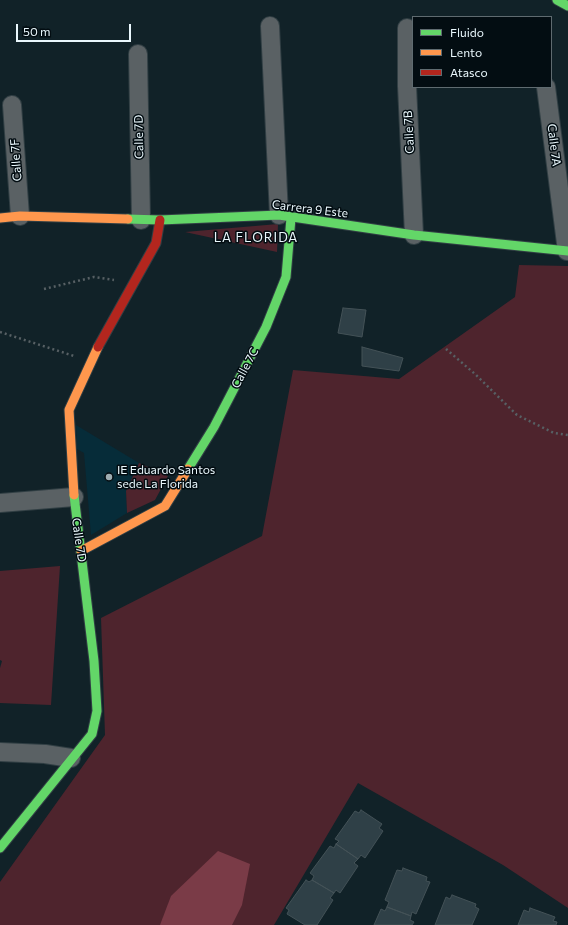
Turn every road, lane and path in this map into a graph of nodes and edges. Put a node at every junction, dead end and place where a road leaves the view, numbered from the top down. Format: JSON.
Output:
{"nodes":[{"id":1,"x":557,"y":0,"type":"edge"},
{"id":2,"x":568,"y":6,"type":"edge"},
{"id":3,"x":270,"y":26,"type":"dead end"},
{"id":4,"x":407,"y":28,"type":"dead end"},
{"id":5,"x":138,"y":54,"type":"dead end"},
{"id":6,"x":546,"y":88,"type":"edge"},
{"id":7,"x":12,"y":105,"type":"dead end"},
{"id":8,"x":561,"y":144,"type":"edge"},
{"id":9,"x":20,"y":216,"type":"junction"},
{"id":10,"x":285,"y":216,"type":"junction"},
{"id":11,"x":0,"y":218,"type":"edge"},
{"id":12,"x":141,"y":220,"type":"junction"},
{"id":13,"x":160,"y":220,"type":"junction"},
{"id":14,"x":414,"y":235,"type":"junction"},
{"id":15,"x":568,"y":251,"type":"edge"},
{"id":16,"x":134,"y":284,"type":"junction"},
{"id":17,"x":44,"y":289,"type":"dead end"},
{"id":18,"x":0,"y":332,"type":"edge"},
{"id":19,"x":446,"y":350,"type":"dead end"},
{"id":20,"x":90,"y":361,"type":"junction"},
{"id":21,"x":568,"y":435,"type":"edge"},
{"id":22,"x":74,"y":497,"type":"junction"},
{"id":23,"x":0,"y":503,"type":"edge"},
{"id":24,"x":81,"y":551,"type":"junction"},
{"id":25,"x":0,"y":752,"type":"edge"},
{"id":26,"x":71,"y":758,"type":"junction"},
{"id":27,"x":0,"y":848,"type":"edge"}],
"edges":[{"from":1,"to":2,"type":"street"},
{"from":3,"to":10,"type":"street","name":"Calle 7C"},
{"from":4,"to":14,"type":"street","name":"Calle 7B"},
{"from":5,"to":12,"type":"street","name":"Calle 7D"},
{"from":6,"to":8,"type":"street","name":"Calle 7A"},
{"from":7,"to":9,"type":"street","name":"Calle 7F"},
{"from":8,"to":15,"type":"street","name":"Calle 7A"},
{"from":9,"to":11,"type":"street","name":"Carrera 9 Este"},
{"from":9,"to":12,"type":"street","name":"Carrera 9 Este"},
{"from":10,"to":13,"type":"street","name":"Carrera 9 Este"},
{"from":10,"to":14,"type":"street","name":"Carrera 9 Este"},
{"from":10,"to":24,"type":"street","name":"Calle 7C"},
{"from":12,"to":13,"type":"street","name":"Carrera 9 Este"},
{"from":13,"to":16,"type":"street","name":"Calle 7D"},
{"from":14,"to":15,"type":"street","name":"Carrera 9 Este"},
{"from":16,"to":17,"type":"path"},
{"from":16,"to":20,"type":"street","name":"Calle 7D"},
{"from":18,"to":20,"type":"path"},
{"from":19,"to":21,"type":"path"},
{"from":20,"to":22,"type":"street","name":"Calle 7D"},
{"from":22,"to":23,"type":"street"},
{"from":22,"to":24,"type":"street","name":"Calle 7D"},
{"from":24,"to":26,"type":"street","name":"Calle 7D"},
{"from":25,"to":26,"type":"street"},
{"from":26,"to":27,"type":"street","name":"Calle 7D"}]}
